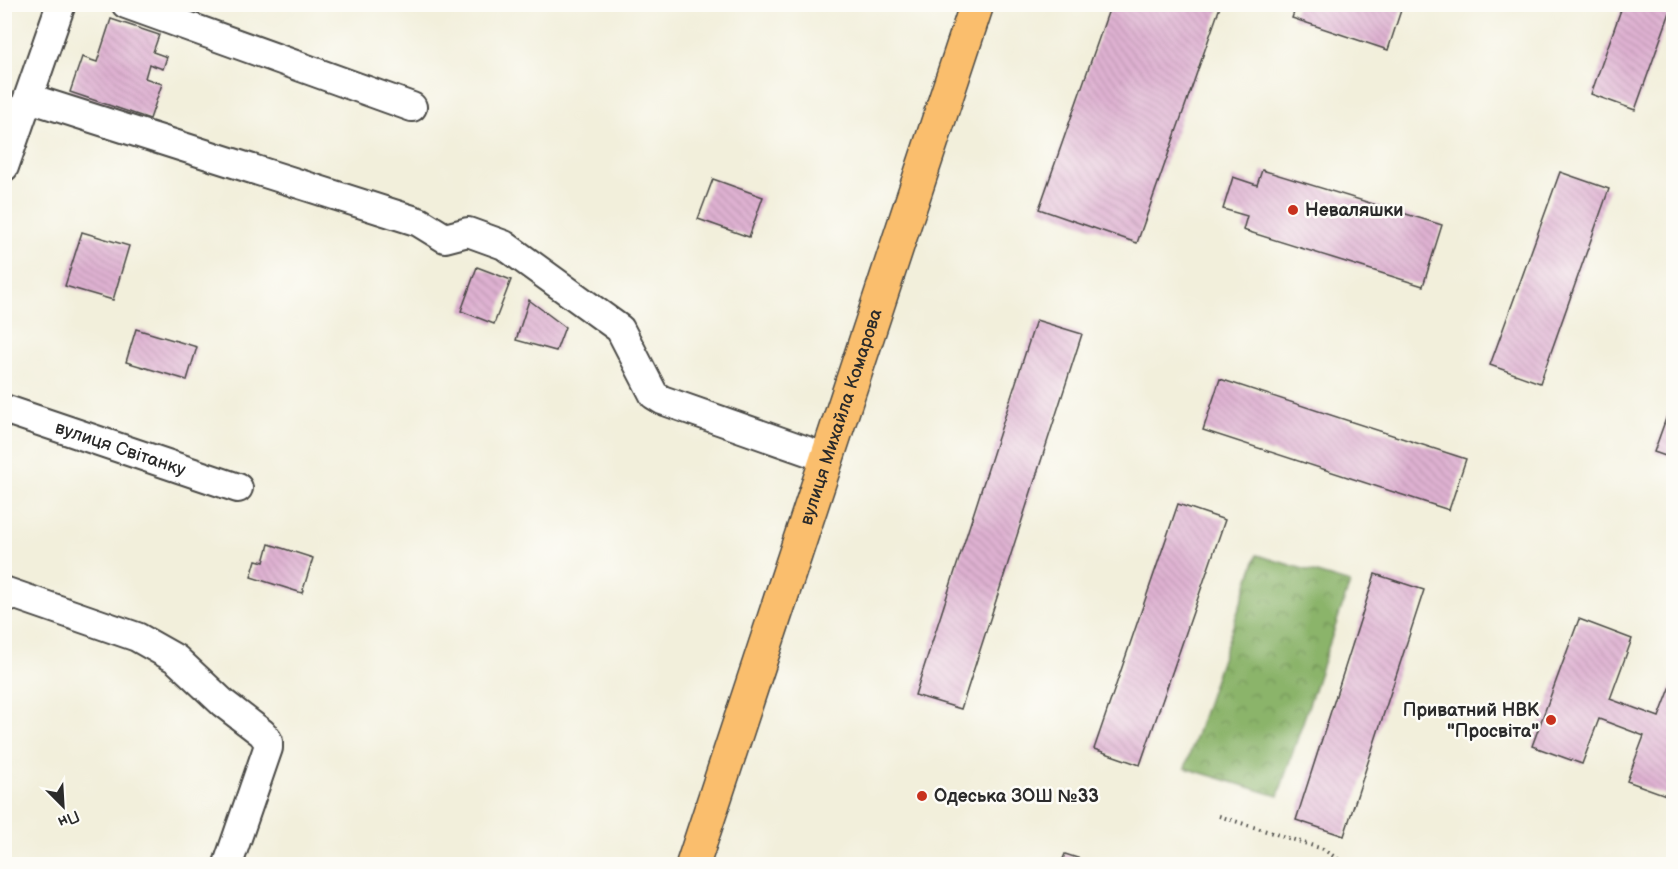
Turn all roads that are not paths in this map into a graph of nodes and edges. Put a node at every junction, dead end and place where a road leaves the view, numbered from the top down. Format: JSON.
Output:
{"nodes":[{"id":1,"x":61,"y":4,"type":"edge"},
{"id":2,"x":126,"y":4,"type":"edge"},
{"id":3,"x":977,"y":4,"type":"edge"},
{"id":4,"x":29,"y":98,"type":"junction"},
{"id":5,"x":411,"y":107,"type":"dead end"},
{"id":6,"x":4,"y":167,"type":"edge"},
{"id":7,"x":4,"y":409,"type":"edge"},
{"id":8,"x":827,"y":458,"type":"junction"},
{"id":9,"x":238,"y":488,"type":"dead end"},
{"id":10,"x":4,"y":591,"type":"edge"},
{"id":11,"x":228,"y":864,"type":"edge"},
{"id":12,"x":693,"y":864,"type":"edge"}],
"edges":[{"from":1,"to":4,"type":"street"},
{"from":2,"to":5,"type":"street"},
{"from":3,"to":8,"type":"main road","name":"вулиця Михайла Комарова"},
{"from":4,"to":6,"type":"street"},
{"from":4,"to":8,"type":"street"},
{"from":7,"to":9,"type":"street","name":"вулиця Світанку"},
{"from":8,"to":12,"type":"main road","name":"вулиця Михайла Комарова"},
{"from":10,"to":11,"type":"street"}]}
